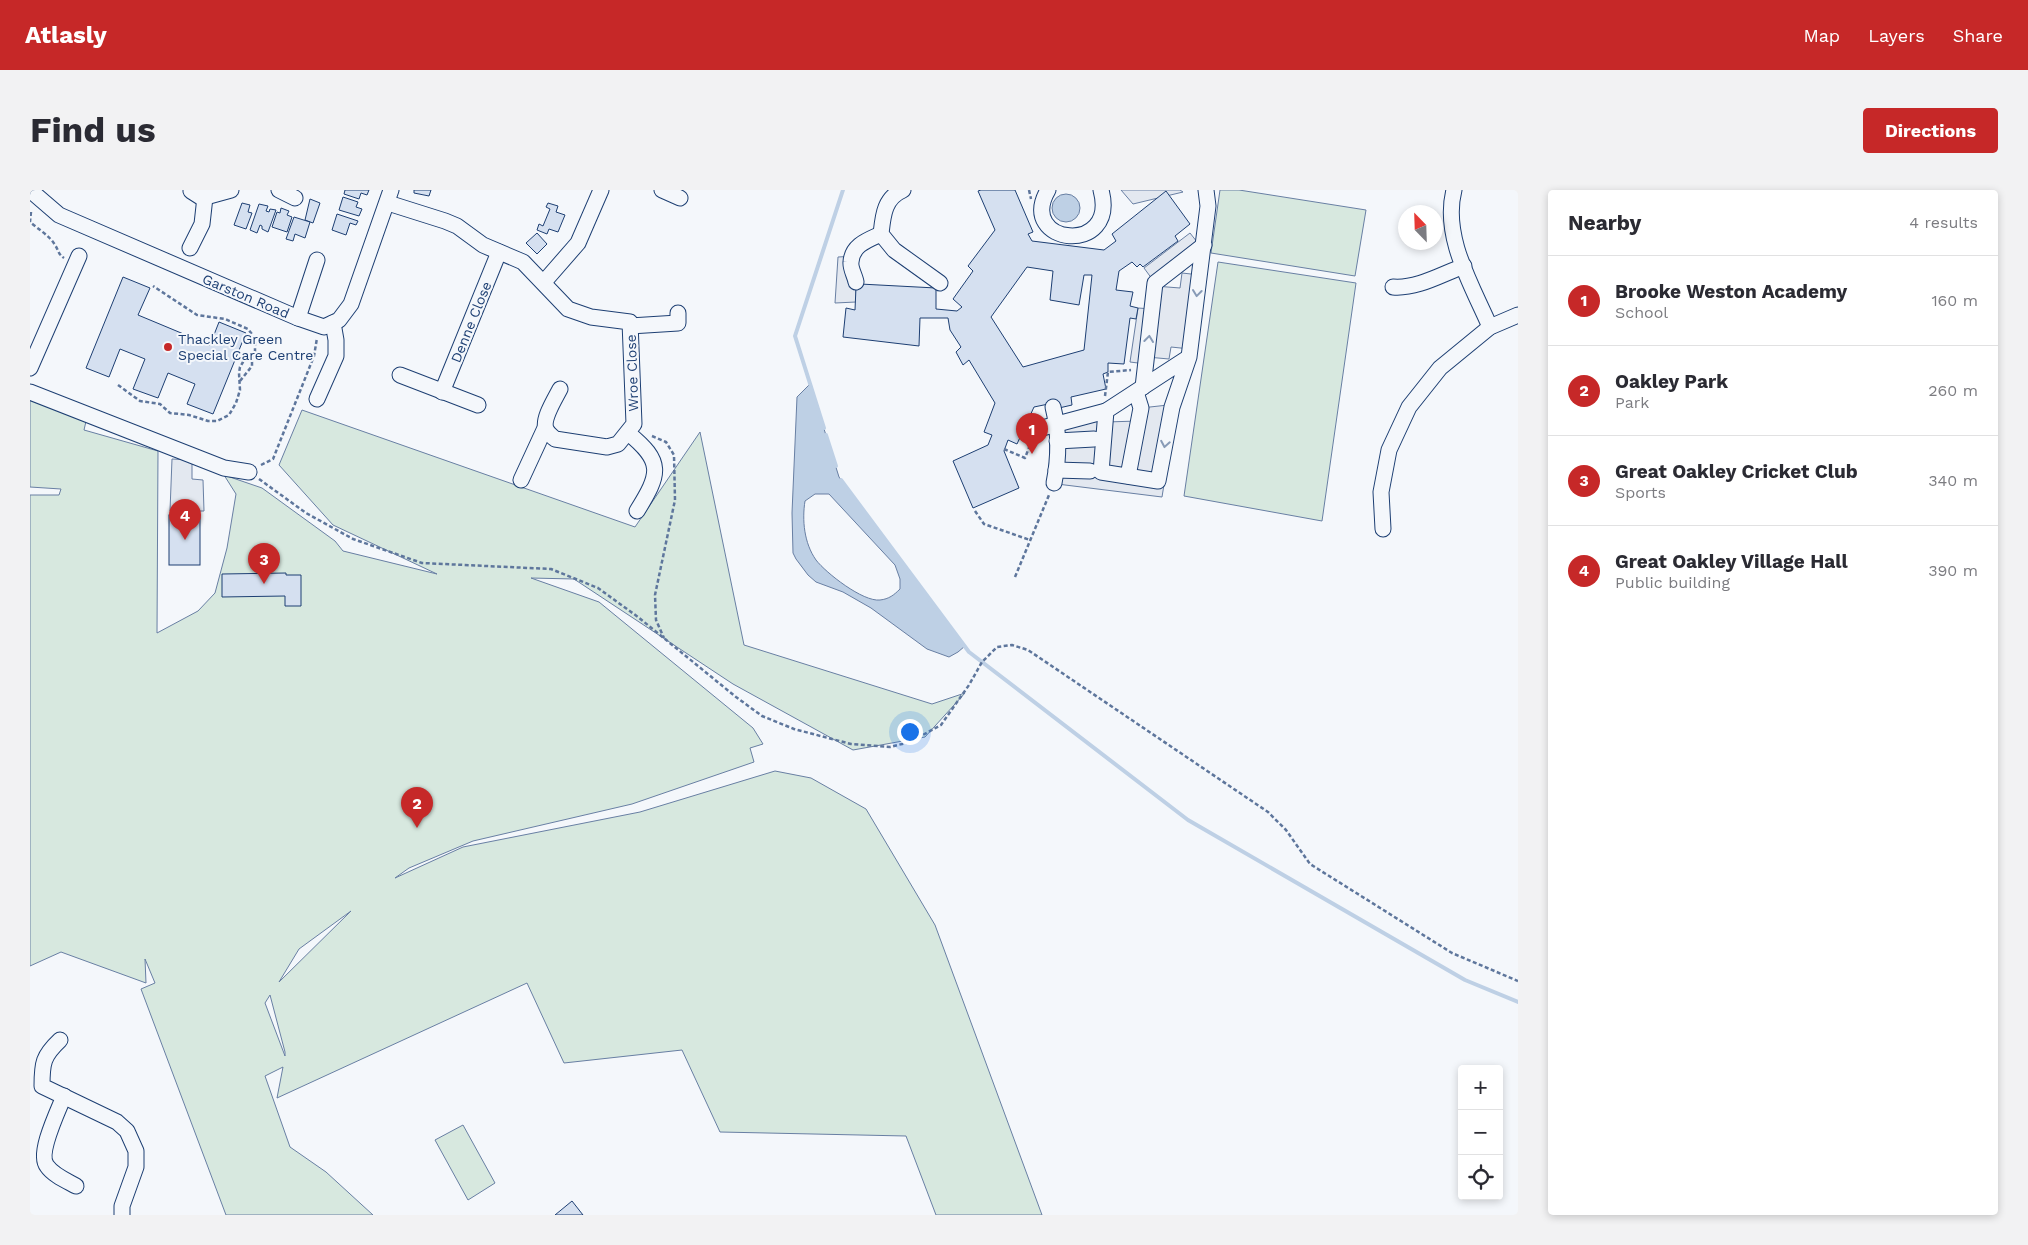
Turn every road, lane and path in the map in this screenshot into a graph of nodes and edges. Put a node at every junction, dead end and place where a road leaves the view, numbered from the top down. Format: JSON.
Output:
{"nodes":[{"id":1,"x":30,"y":190,"type":"edge"},
{"id":2,"x":232,"y":190,"type":"edge"},
{"id":3,"x":279,"y":190,"type":"edge"},
{"id":4,"x":601,"y":190,"type":"edge"},
{"id":5,"x":662,"y":190,"type":"edge"},
{"id":6,"x":903,"y":190,"type":"edge"},
{"id":7,"x":1048,"y":190,"type":"edge"},
{"id":8,"x":1101,"y":190,"type":"edge"},
{"id":9,"x":1206,"y":190,"type":"edge"},
{"id":10,"x":1454,"y":190,"type":"edge"},
{"id":11,"x":191,"y":191,"type":"edge"},
{"id":12,"x":389,"y":196,"type":"edge"},
{"id":13,"x":205,"y":198,"type":"junction"},
{"id":14,"x":295,"y":198,"type":"dead end"},
{"id":15,"x":680,"y":198,"type":"dead end"},
{"id":16,"x":31,"y":212,"type":"edge"},
{"id":17,"x":881,"y":234,"type":"junction"},
{"id":18,"x":1204,"y":245,"type":"junction"},
{"id":19,"x":190,"y":248,"type":"dead end"},
{"id":20,"x":499,"y":252,"type":"junction"},
{"id":21,"x":317,"y":260,"type":"dead end"},
{"id":22,"x":77,"y":262,"type":"joint"},
{"id":23,"x":1464,"y":266,"type":"junction"},
{"id":24,"x":544,"y":282,"type":"junction"},
{"id":25,"x":856,"y":282,"type":"dead end"},
{"id":26,"x":940,"y":283,"type":"dead end"},
{"id":27,"x":153,"y":286,"type":"dead end"},
{"id":28,"x":1393,"y":288,"type":"dead end"},
{"id":29,"x":678,"y":313,"type":"dead end"},
{"id":30,"x":1518,"y":315,"type":"edge"},
{"id":31,"x":298,"y":318,"type":"junction"},
{"id":32,"x":630,"y":324,"type":"junction"},
{"id":33,"x":326,"y":325,"type":"junction"},
{"id":34,"x":1490,"y":327,"type":"junction"},
{"id":35,"x":252,"y":357,"type":"junction"},
{"id":36,"x":1189,"y":357,"type":"junction"},
{"id":37,"x":30,"y":368,"type":"edge"},
{"id":38,"x":1146,"y":368,"type":"junction"},
{"id":39,"x":400,"y":375,"type":"dead end"},
{"id":40,"x":240,"y":381,"type":"junction"},
{"id":41,"x":118,"y":385,"type":"dead end"},
{"id":42,"x":560,"y":389,"type":"dead end"},
{"id":43,"x":1140,"y":390,"type":"junction"},
{"id":44,"x":30,"y":392,"type":"edge"},
{"id":45,"x":442,"y":392,"type":"junction"},
{"id":46,"x":317,"y":399,"type":"dead end"},
{"id":47,"x":478,"y":406,"type":"dead end"},
{"id":48,"x":1053,"y":407,"type":"dead end"},
{"id":49,"x":1105,"y":412,"type":"junction"},
{"id":50,"x":1058,"y":425,"type":"junction"},
{"id":51,"x":631,"y":428,"type":"junction"},
{"id":52,"x":1034,"y":430,"type":"joint"},
{"id":53,"x":550,"y":433,"type":"junction"},
{"id":54,"x":1094,"y":439,"type":"dead end"},
{"id":55,"x":1057,"y":441,"type":"junction"},
{"id":56,"x":1004,"y":449,"type":"dead end"},
{"id":57,"x":249,"y":472,"type":"junction"},
{"id":58,"x":1090,"y":472,"type":"dead end"},
{"id":59,"x":1128,"y":476,"type":"junction"},
{"id":60,"x":1055,"y":477,"type":"junction"},
{"id":61,"x":522,"y":480,"type":"dead end"},
{"id":62,"x":637,"y":511,"type":"dead end"},
{"id":63,"x":974,"y":511,"type":"dead end"},
{"id":64,"x":1383,"y":529,"type":"dead end"},
{"id":65,"x":1030,"y":540,"type":"junction"},
{"id":66,"x":1015,"y":577,"type":"dead end"},
{"id":67,"x":665,"y":639,"type":"junction"},
{"id":68,"x":1518,"y":981,"type":"edge"},
{"id":69,"x":60,"y":1040,"type":"dead end"},
{"id":70,"x":64,"y":1096,"type":"junction"},
{"id":71,"x":76,"y":1186,"type":"dead end"},
{"id":72,"x":122,"y":1215,"type":"edge"}],
"edges":[{"from":1,"to":31,"type":"street","name":"Garston Road"},
{"from":2,"to":13,"type":"street"},
{"from":3,"to":14,"type":"street"},
{"from":4,"to":24,"type":"street"},
{"from":5,"to":15,"type":"street"},
{"from":6,"to":17,"type":"street"},
{"from":7,"to":8,"type":"street"},
{"from":9,"to":18,"type":"street"},
{"from":10,"to":23,"type":"street"},
{"from":11,"to":13,"type":"street"},
{"from":12,"to":20,"type":"street"},
{"from":12,"to":33,"type":"street"},
{"from":13,"to":19,"type":"street"},
{"from":16,"to":22,"type":"path"},
{"from":17,"to":25,"type":"street"},
{"from":17,"to":26,"type":"street"},
{"from":18,"to":36,"type":"street","one_way":true},
{"from":38,"to":18,"type":"street","one_way":true},
{"from":20,"to":24,"type":"street"},
{"from":20,"to":45,"type":"street","name":"Denne Close"},
{"from":21,"to":31,"type":"street"},
{"from":22,"to":37,"type":"street"},
{"from":23,"to":28,"type":"street"},
{"from":23,"to":34,"type":"street"},
{"from":24,"to":32,"type":"street"},
{"from":27,"to":35,"type":"path"},
{"from":29,"to":32,"type":"street"},
{"from":30,"to":34,"type":"street"},
{"from":31,"to":33,"type":"street","name":"Garston Road"},
{"from":32,"to":51,"type":"street","name":"Wroe Close"},
{"from":33,"to":46,"type":"street"},
{"from":33,"to":57,"type":"path"},
{"from":34,"to":64,"type":"street"},
{"from":35,"to":40,"type":"path"},
{"from":35,"to":40,"type":"path"},
{"from":36,"to":43,"type":"street"},
{"from":36,"to":59,"type":"street","one_way":true},
{"from":38,"to":43,"type":"street"},
{"from":38,"to":49,"type":"path"},
{"from":39,"to":45,"type":"street"},
{"from":40,"to":41,"type":"path"},
{"from":42,"to":53,"type":"street"},
{"from":43,"to":49,"type":"street"},
{"from":43,"to":59,"type":"street"},
{"from":44,"to":57,"type":"street"},
{"from":45,"to":47,"type":"street"},
{"from":48,"to":50,"type":"street"},
{"from":49,"to":50,"type":"street"},
{"from":49,"to":59,"type":"street"},
{"from":50,"to":52,"type":"street"},
{"from":50,"to":55,"type":"street"},
{"from":51,"to":53,"type":"street","name":"Wroe Close"},
{"from":51,"to":62,"type":"street"},
{"from":51,"to":67,"type":"path"},
{"from":52,"to":56,"type":"path"},
{"from":53,"to":61,"type":"street"},
{"from":54,"to":55,"type":"street"},
{"from":55,"to":60,"type":"street"},
{"from":57,"to":67,"type":"path"},
{"from":58,"to":60,"type":"street"},
{"from":60,"to":65,"type":"path"},
{"from":63,"to":65,"type":"path"},
{"from":65,"to":66,"type":"path"},
{"from":67,"to":68,"type":"path"},
{"from":69,"to":70,"type":"street"},
{"from":70,"to":71,"type":"street"},
{"from":70,"to":72,"type":"street"}]}
